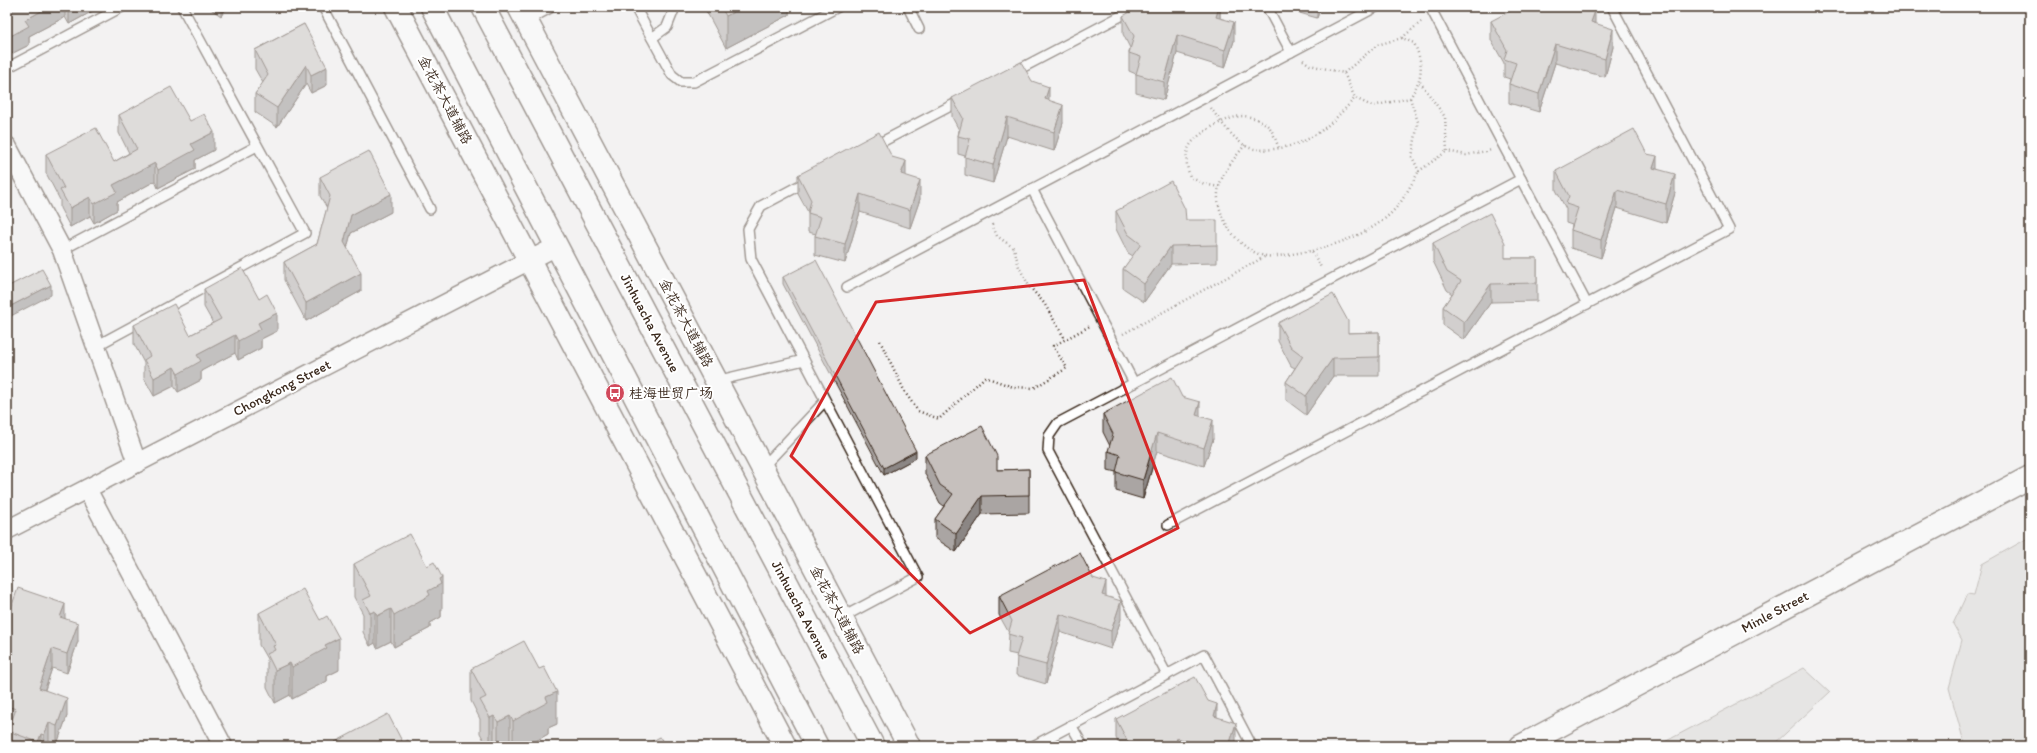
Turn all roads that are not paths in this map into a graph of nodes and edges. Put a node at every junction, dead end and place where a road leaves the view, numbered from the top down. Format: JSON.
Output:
{"nodes":[{"id":1,"x":122,"y":7,"type":"edge"},
{"id":2,"x":182,"y":7,"type":"edge"},
{"id":3,"x":323,"y":7,"type":"edge"},
{"id":4,"x":396,"y":7,"type":"edge"},
{"id":5,"x":432,"y":7,"type":"edge"},
{"id":6,"x":483,"y":7,"type":"edge"},
{"id":7,"x":552,"y":7,"type":"edge"},
{"id":8,"x":635,"y":7,"type":"edge"},
{"id":9,"x":675,"y":7,"type":"edge"},
{"id":10,"x":838,"y":7,"type":"edge"},
{"id":11,"x":908,"y":7,"type":"edge"},
{"id":12,"x":1138,"y":7,"type":"edge"},
{"id":13,"x":1267,"y":7,"type":"edge"},
{"id":14,"x":1376,"y":7,"type":"edge"},
{"id":15,"x":1612,"y":7,"type":"edge"},
{"id":16,"x":1432,"y":9,"type":"edge"},
{"id":17,"x":522,"y":14,"type":"edge"},
{"id":18,"x":919,"y":29,"type":"dead end"},
{"id":19,"x":652,"y":38,"type":"junction"},
{"id":20,"x":1291,"y":52,"type":"junction"},
{"id":21,"x":7,"y":68,"type":"edge"},
{"id":22,"x":1005,"y":77,"type":"edge"},
{"id":23,"x":970,"y":95,"type":"edge"},
{"id":24,"x":7,"y":146,"type":"edge"},
{"id":25,"x":257,"y":146,"type":"junction"},
{"id":26,"x":866,"y":151,"type":"edge"},
{"id":27,"x":817,"y":176,"type":"edge"},
{"id":28,"x":1521,"y":179,"type":"junction"},
{"id":29,"x":1032,"y":189,"type":"junction"},
{"id":30,"x":430,"y":209,"type":"dead end"},
{"id":31,"x":557,"y":246,"type":"junction"},
{"id":32,"x":62,"y":250,"type":"junction"},
{"id":33,"x":529,"y":260,"type":"junction"},
{"id":34,"x":847,"y":287,"type":"dead end"},
{"id":35,"x":1587,"y":304,"type":"junction"},
{"id":36,"x":96,"y":346,"type":"junction"},
{"id":37,"x":804,"y":360,"type":"junction"},
{"id":38,"x":716,"y":381,"type":"junction"},
{"id":39,"x":1134,"y":383,"type":"junction"},
{"id":40,"x":825,"y":401,"type":"junction"},
{"id":41,"x":137,"y":463,"type":"junction"},
{"id":42,"x":762,"y":468,"type":"junction"},
{"id":43,"x":2030,"y":477,"type":"edge"},
{"id":44,"x":87,"y":489,"type":"junction"},
{"id":45,"x":1168,"y":526,"type":"dead end"},
{"id":46,"x":7,"y":530,"type":"edge"},
{"id":47,"x":841,"y":618,"type":"junction"},
{"id":48,"x":1167,"y":675,"type":"junction"},
{"id":49,"x":1072,"y":725,"type":"junction"},
{"id":50,"x":223,"y":746,"type":"edge"},
{"id":51,"x":785,"y":746,"type":"edge"},
{"id":52,"x":817,"y":746,"type":"edge"},
{"id":53,"x":873,"y":746,"type":"edge"},
{"id":54,"x":909,"y":746,"type":"edge"},
{"id":55,"x":1033,"y":746,"type":"edge"},
{"id":56,"x":1083,"y":746,"type":"edge"},
{"id":57,"x":1252,"y":746,"type":"edge"},
{"id":58,"x":1521,"y":746,"type":"edge"}],
"edges":[{"from":1,"to":21,"type":"lane"},
{"from":2,"to":25,"type":"lane"},
{"from":3,"to":30,"type":"lane"},
{"from":4,"to":33,"type":"main road","name":"金花茶大道辅路"},
{"from":5,"to":31,"type":"main road"},
{"from":6,"to":53,"type":"main road","name":"Jinhuacha Avenue"},
{"from":7,"to":17,"type":"lane"},
{"from":8,"to":19,"type":"lane"},
{"from":9,"to":19,"type":"lane"},
{"from":10,"to":19,"type":"lane"},
{"from":11,"to":18,"type":"lane"},
{"from":12,"to":22,"type":"lane"},
{"from":13,"to":20,"type":"lane"},
{"from":14,"to":20,"type":"lane"},
{"from":15,"to":35,"type":"lane"},
{"from":16,"to":28,"type":"lane"},
{"from":17,"to":38,"type":"main road","name":"金花茶大道辅路"},
{"from":20,"to":29,"type":"lane"},
{"from":23,"to":26,"type":"lane"},
{"from":24,"to":32,"type":"street"},
{"from":25,"to":32,"type":"lane"},
{"from":25,"to":36,"type":"lane"},
{"from":27,"to":37,"type":"lane"},
{"from":28,"to":35,"type":"lane"},
{"from":28,"to":39,"type":"lane"},
{"from":29,"to":34,"type":"lane"},
{"from":29,"to":39,"type":"lane"},
{"from":31,"to":33,"type":"street","name":"Chongkong Street"},
{"from":31,"to":52,"type":"main road"},
{"from":32,"to":36,"type":"street"},
{"from":33,"to":41,"type":"street","name":"Chongkong Street"},
{"from":33,"to":51,"type":"main road","name":"金花茶大道辅路"},
{"from":35,"to":45,"type":"lane"},
{"from":36,"to":41,"type":"street"},
{"from":37,"to":38,"type":"lane"},
{"from":37,"to":40,"type":"lane"},
{"from":38,"to":42,"type":"main road","name":"金花茶大道辅路"},
{"from":39,"to":48,"type":"lane"},
{"from":40,"to":42,"type":"lane"},
{"from":40,"to":47,"type":"lane"},
{"from":41,"to":44,"type":"street","name":"Chongkong Street"},
{"from":42,"to":47,"type":"main road","name":"金花茶大道辅路"},
{"from":43,"to":58,"type":"main road","name":"Minle Street"},
{"from":44,"to":46,"type":"street","name":"Chongkong Street"},
{"from":44,"to":50,"type":"street"},
{"from":47,"to":54,"type":"main road","name":"金花茶大道辅路"},
{"from":48,"to":49,"type":"lane"},
{"from":48,"to":57,"type":"lane"},
{"from":49,"to":55,"type":"lane"},
{"from":49,"to":56,"type":"lane"}]}
